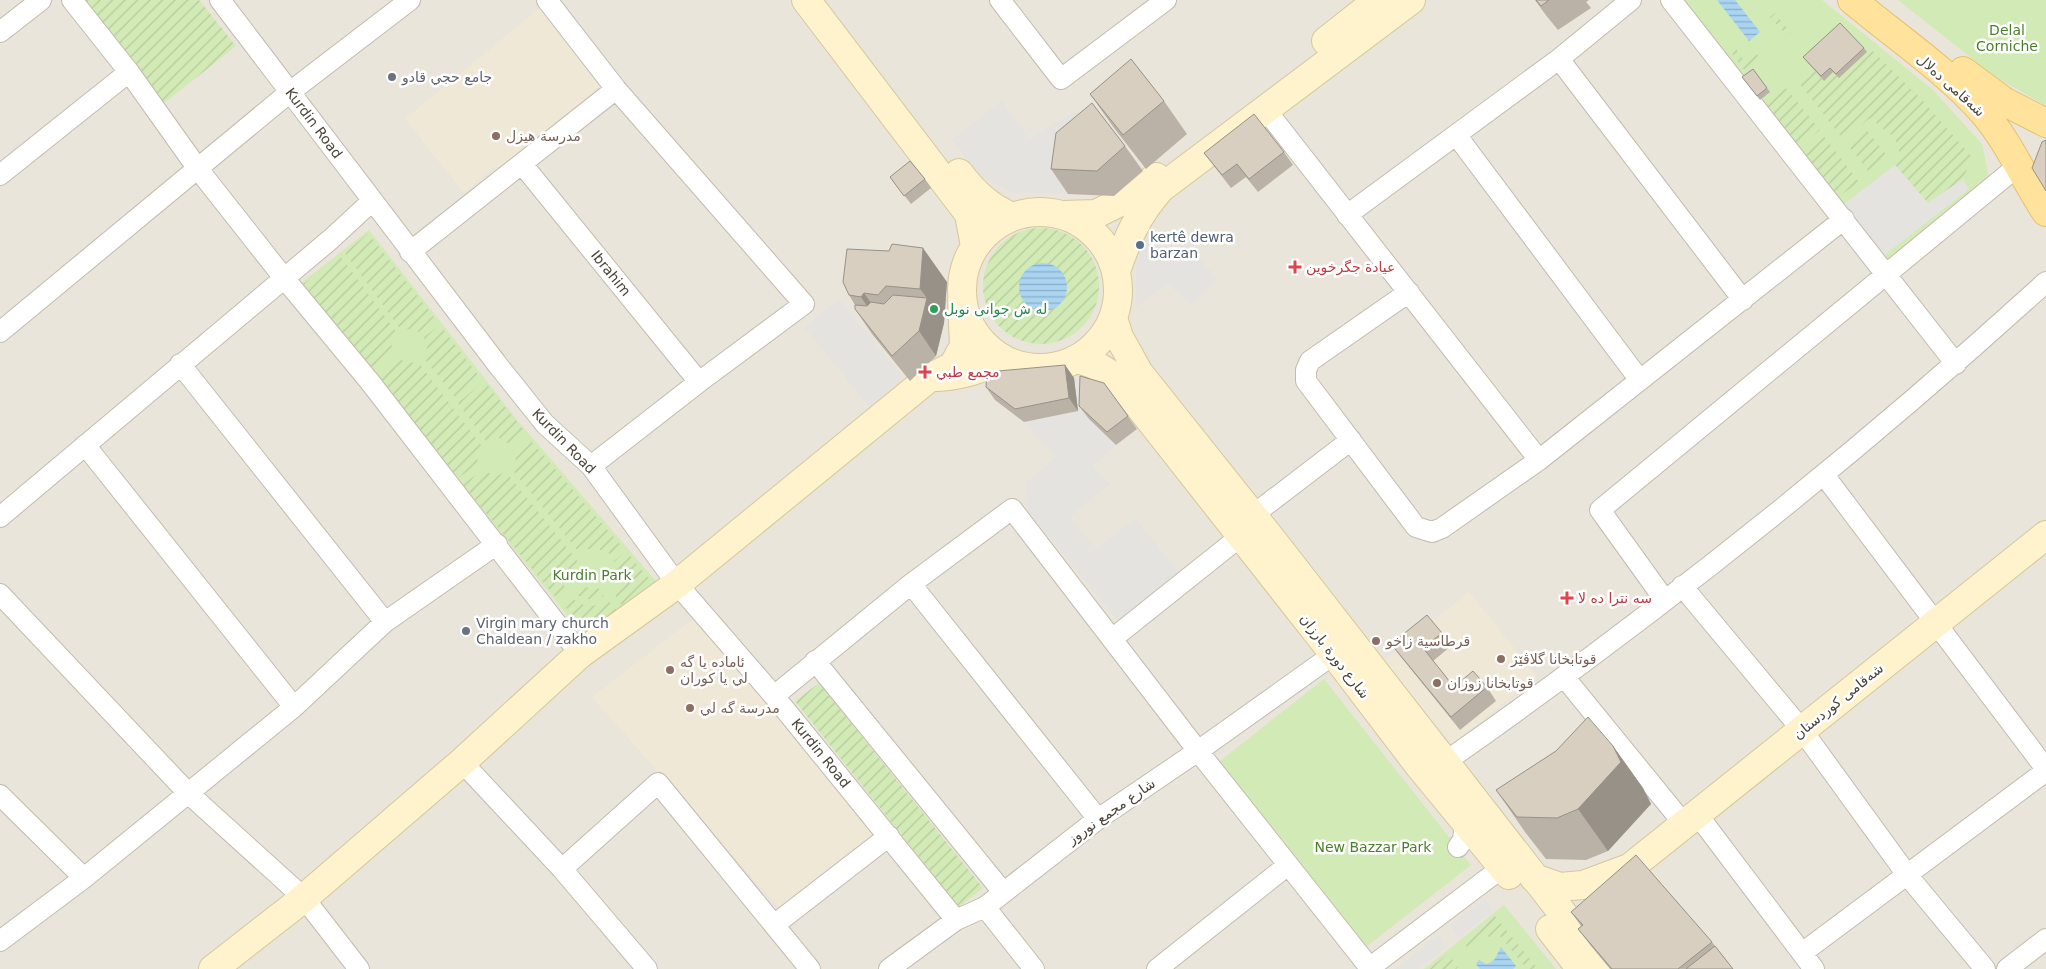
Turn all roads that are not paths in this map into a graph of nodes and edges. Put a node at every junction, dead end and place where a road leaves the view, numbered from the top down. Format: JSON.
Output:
{"nodes":[{"id":1,"x":41,"y":0,"type":"edge"},
{"id":2,"x":72,"y":0,"type":"edge"},
{"id":3,"x":220,"y":0,"type":"edge"},
{"id":4,"x":410,"y":0,"type":"edge"},
{"id":5,"x":547,"y":0,"type":"edge"},
{"id":6,"x":806,"y":0,"type":"edge"},
{"id":7,"x":824,"y":0,"type":"edge"},
{"id":8,"x":1000,"y":0,"type":"edge"},
{"id":9,"x":1378,"y":0,"type":"edge"},
{"id":10,"x":1411,"y":0,"type":"edge"},
{"id":11,"x":1631,"y":0,"type":"edge"},
{"id":12,"x":1671,"y":0,"type":"edge"},
{"id":13,"x":1852,"y":0,"type":"edge"},
{"id":14,"x":1879,"y":0,"type":"edge"},
{"id":15,"x":1159,"y":2,"type":"edge"},
{"id":16,"x":0,"y":32,"type":"edge"},
{"id":17,"x":1559,"y":59,"type":"junction"},
{"id":18,"x":129,"y":72,"type":"junction"},
{"id":19,"x":616,"y":89,"type":"junction"},
{"id":20,"x":290,"y":92,"type":"junction"},
{"id":21,"x":1266,"y":110,"type":"junction"},
{"id":22,"x":2046,"y":123,"type":"edge"},
{"id":23,"x":1457,"y":136,"type":"junction"},
{"id":24,"x":522,"y":164,"type":"junction"},
{"id":25,"x":2029,"y":167,"type":"junction"},
{"id":26,"x":198,"y":169,"type":"junction"},
{"id":27,"x":0,"y":175,"type":"edge"},
{"id":28,"x":372,"y":201,"type":"junction"},
{"id":29,"x":2046,"y":212,"type":"edge"},
{"id":30,"x":1347,"y":215,"type":"junction"},
{"id":31,"x":1062,"y":216,"type":"junction"},
{"id":32,"x":1012,"y":217,"type":"junction"},
{"id":33,"x":1844,"y":219,"type":"junction"},
{"id":34,"x":975,"y":246,"type":"junction"},
{"id":35,"x":410,"y":252,"type":"junction"},
{"id":36,"x":1116,"y":271,"type":"junction"},
{"id":37,"x":1886,"y":275,"type":"junction"},
{"id":38,"x":284,"y":278,"type":"junction"},
{"id":39,"x":2046,"y":282,"type":"edge"},
{"id":40,"x":1409,"y":292,"type":"junction"},
{"id":41,"x":962,"y":299,"type":"junction"},
{"id":42,"x":1743,"y":300,"type":"junction"},
{"id":43,"x":1113,"y":318,"type":"junction"},
{"id":44,"x":0,"y":332,"type":"edge"},
{"id":45,"x":1002,"y":358,"type":"junction"},
{"id":46,"x":1076,"y":359,"type":"junction"},
{"id":47,"x":180,"y":364,"type":"junction"},
{"id":48,"x":1956,"y":364,"type":"junction"},
{"id":49,"x":928,"y":378,"type":"junction"},
{"id":50,"x":1639,"y":379,"type":"junction"},
{"id":51,"x":699,"y":382,"type":"junction"},
{"id":52,"x":1351,"y":440,"type":"junction"},
{"id":53,"x":85,"y":445,"type":"junction"},
{"id":54,"x":1538,"y":460,"type":"junction"},
{"id":55,"x":591,"y":466,"type":"junction"},
{"id":56,"x":1824,"y":475,"type":"junction"},
{"id":57,"x":0,"y":517,"type":"edge"},
{"id":58,"x":1247,"y":526,"type":"junction"},
{"id":59,"x":2044,"y":541,"type":"edge"},
{"id":60,"x":497,"y":544,"type":"junction"},
{"id":61,"x":677,"y":584,"type":"junction"},
{"id":62,"x":911,"y":584,"type":"junction"},
{"id":63,"x":1682,"y":586,"type":"junction"},
{"id":64,"x":0,"y":594,"type":"edge"},
{"id":65,"x":1664,"y":599,"type":"junction"},
{"id":66,"x":385,"y":622,"type":"junction"},
{"id":67,"x":1934,"y":623,"type":"junction"},
{"id":68,"x":1112,"y":639,"type":"junction"},
{"id":69,"x":580,"y":654,"type":"junction"},
{"id":70,"x":1334,"y":654,"type":"junction"},
{"id":71,"x":815,"y":661,"type":"junction"},
{"id":72,"x":1565,"y":678,"type":"junction"},
{"id":73,"x":774,"y":696,"type":"junction"},
{"id":74,"x":294,"y":707,"type":"junction"},
{"id":75,"x":1802,"y":730,"type":"junction"},
{"id":76,"x":1198,"y":751,"type":"junction"},
{"id":77,"x":462,"y":762,"type":"junction"},
{"id":78,"x":1445,"y":762,"type":"junction"},
{"id":79,"x":2046,"y":770,"type":"edge"},
{"id":80,"x":188,"y":792,"type":"junction"},
{"id":81,"x":0,"y":795,"type":"edge"},
{"id":82,"x":1098,"y":818,"type":"junction"},
{"id":83,"x":1691,"y":819,"type":"junction"},
{"id":84,"x":889,"y":836,"type":"junction"},
{"id":85,"x":1288,"y":865,"type":"junction"},
{"id":86,"x":1504,"y":868,"type":"junction"},
{"id":87,"x":1630,"y":868,"type":"junction"},
{"id":88,"x":562,"y":869,"type":"junction"},
{"id":89,"x":1908,"y":876,"type":"junction"},
{"id":90,"x":84,"y":878,"type":"junction"},
{"id":91,"x":1534,"y":878,"type":"junction"},
{"id":92,"x":1003,"y":892,"type":"junction"},
{"id":93,"x":304,"y":898,"type":"junction"},
{"id":94,"x":985,"y":907,"type":"junction"},
{"id":95,"x":1565,"y":919,"type":"junction"},
{"id":96,"x":956,"y":920,"type":"junction"},
{"id":97,"x":774,"y":925,"type":"junction"},
{"id":98,"x":2046,"y":939,"type":"edge"},
{"id":99,"x":0,"y":942,"type":"edge"},
{"id":100,"x":1808,"y":961,"type":"edge"},
{"id":101,"x":1369,"y":968,"type":"edge"},
{"id":102,"x":213,"y":969,"type":"edge"},
{"id":103,"x":359,"y":969,"type":"edge"},
{"id":104,"x":647,"y":969,"type":"edge"},
{"id":105,"x":810,"y":969,"type":"edge"},
{"id":106,"x":889,"y":969,"type":"edge"},
{"id":107,"x":1034,"y":969,"type":"edge"},
{"id":108,"x":1157,"y":969,"type":"edge"},
{"id":109,"x":1582,"y":969,"type":"edge"},
{"id":110,"x":1606,"y":969,"type":"edge"},
{"id":111,"x":1985,"y":969,"type":"edge"},
{"id":112,"x":2007,"y":969,"type":"edge"}],
"edges":[{"from":1,"to":16,"type":"street"},
{"from":2,"to":18,"type":"street"},
{"from":3,"to":20,"type":"street","name":"Kurdin Road"},
{"from":4,"to":20,"type":"street"},
{"from":5,"to":19,"type":"street"},
{"from":6,"to":34,"type":"main road"},
{"from":7,"to":32,"type":"main road"},
{"from":8,"to":15,"type":"street"},
{"from":9,"to":31,"type":"main road"},
{"from":10,"to":21,"type":"main road"},
{"from":11,"to":17,"type":"street"},
{"from":12,"to":33,"type":"street"},
{"from":13,"to":25,"type":"main road","name":"شەقامی دەلال"},
{"from":14,"to":22,"type":"main road","name":"شەقامی دەلال"},
{"from":17,"to":23,"type":"street"},
{"from":17,"to":42,"type":"street"},
{"from":18,"to":26,"type":"street"},
{"from":18,"to":27,"type":"street"},
{"from":19,"to":24,"type":"street"},
{"from":19,"to":51,"type":"street"},
{"from":20,"to":26,"type":"street"},
{"from":20,"to":28,"type":"street","name":"Kurdin Road"},
{"from":21,"to":30,"type":"street"},
{"from":21,"to":36,"type":"main road"},
{"from":23,"to":30,"type":"street"},
{"from":23,"to":50,"type":"street"},
{"from":24,"to":35,"type":"street"},
{"from":24,"to":51,"type":"street","name":"Ibrahim"},
{"from":25,"to":29,"type":"main road","name":"شەقامی دەلال"},
{"from":25,"to":37,"type":"street"},
{"from":26,"to":38,"type":"street"},
{"from":26,"to":44,"type":"street"},
{"from":28,"to":35,"type":"street","name":"Kurdin Road"},
{"from":28,"to":38,"type":"street"},
{"from":30,"to":40,"type":"street"},
{"from":31,"to":32,"type":"main road"},
{"from":31,"to":36,"type":"main road"},
{"from":32,"to":34,"type":"main road"},
{"from":33,"to":37,"type":"street"},
{"from":33,"to":42,"type":"street"},
{"from":34,"to":41,"type":"main road"},
{"from":35,"to":55,"type":"street","name":"Kurdin Road"},
{"from":36,"to":43,"type":"main road"},
{"from":37,"to":48,"type":"street"},
{"from":37,"to":65,"type":"street"},
{"from":38,"to":47,"type":"street"},
{"from":38,"to":60,"type":"street"},
{"from":39,"to":48,"type":"street"},
{"from":40,"to":52,"type":"street"},
{"from":40,"to":54,"type":"street"},
{"from":41,"to":45,"type":"main road"},
{"from":41,"to":49,"type":"main road"},
{"from":42,"to":50,"type":"street"},
{"from":43,"to":46,"type":"main road"},
{"from":43,"to":58,"type":"main road"},
{"from":45,"to":46,"type":"main road"},
{"from":45,"to":49,"type":"main road"},
{"from":46,"to":58,"type":"main road","name":"شارع دورة بارزان"},
{"from":47,"to":53,"type":"street"},
{"from":47,"to":66,"type":"street"},
{"from":48,"to":56,"type":"street"},
{"from":49,"to":61,"type":"main road"},
{"from":50,"to":54,"type":"street"},
{"from":51,"to":55,"type":"street"},
{"from":52,"to":54,"type":"street"},
{"from":52,"to":58,"type":"street"},
{"from":53,"to":57,"type":"street"},
{"from":53,"to":74,"type":"street"},
{"from":55,"to":61,"type":"street","name":"Kurdin Road"},
{"from":56,"to":63,"type":"street"},
{"from":56,"to":67,"type":"street"},
{"from":58,"to":68,"type":"street"},
{"from":58,"to":70,"type":"main road","name":"شارع دورة بارزان"},
{"from":58,"to":78,"type":"main road","name":"شارع دورة بارزان"},
{"from":59,"to":67,"type":"main road","name":"شەقامی کوردستان"},
{"from":60,"to":66,"type":"street"},
{"from":60,"to":69,"type":"street"},
{"from":61,"to":69,"type":"main road"},
{"from":61,"to":73,"type":"street","name":"Kurdin Road"},
{"from":62,"to":68,"type":"street"},
{"from":62,"to":71,"type":"street"},
{"from":62,"to":82,"type":"street"},
{"from":63,"to":65,"type":"street"},
{"from":63,"to":75,"type":"street"},
{"from":64,"to":80,"type":"street"},
{"from":65,"to":72,"type":"street"},
{"from":66,"to":74,"type":"street"},
{"from":67,"to":75,"type":"main road","name":"شەقامی کوردستان"},
{"from":67,"to":79,"type":"street"},
{"from":68,"to":76,"type":"street"},
{"from":69,"to":77,"type":"main road"},
{"from":70,"to":76,"type":"street","name":"شارع مجمع نوروز"},
{"from":70,"to":86,"type":"main road","name":"شارع دورة بارزان"},
{"from":71,"to":73,"type":"street"},
{"from":71,"to":92,"type":"street"},
{"from":72,"to":78,"type":"street"},
{"from":72,"to":83,"type":"street"},
{"from":73,"to":84,"type":"street","name":"Kurdin Road"},
{"from":74,"to":80,"type":"street"},
{"from":75,"to":83,"type":"main road","name":"شەقامی کوردستان"},
{"from":75,"to":89,"type":"street"},
{"from":76,"to":82,"type":"street","name":"شارع مجمع نوروز"},
{"from":76,"to":85,"type":"street"},
{"from":77,"to":88,"type":"street"},
{"from":77,"to":93,"type":"main road"},
{"from":78,"to":91,"type":"main road","name":"شارع دورة بارزان"},
{"from":79,"to":89,"type":"street"},
{"from":80,"to":90,"type":"street"},
{"from":80,"to":93,"type":"street"},
{"from":81,"to":90,"type":"street"},
{"from":82,"to":92,"type":"street","name":"شارع مجمع نوروز"},
{"from":83,"to":87,"type":"main road","name":"شەقامی کوردستان"},
{"from":83,"to":100,"type":"street"},
{"from":84,"to":96,"type":"street","name":"Kurdin Road"},
{"from":84,"to":97,"type":"street"},
{"from":85,"to":101,"type":"street"},
{"from":85,"to":108,"type":"street"},
{"from":86,"to":101,"type":"street"},
{"from":86,"to":109,"type":"main road","name":"شارع دورة بارزان"},
{"from":87,"to":91,"type":"main road","name":"شەقامی کوردستان"},
{"from":87,"to":95,"type":"main road","name":"شەقامی کوردستان"},
{"from":88,"to":97,"type":"street"},
{"from":88,"to":104,"type":"street"},
{"from":89,"to":100,"type":"street"},
{"from":89,"to":111,"type":"street"},
{"from":90,"to":99,"type":"street"},
{"from":91,"to":95,"type":"main road","name":"شارع دورة بارزان"},
{"from":92,"to":94,"type":"street","name":"شارع مجمع نوروز"},
{"from":93,"to":102,"type":"main road"},
{"from":93,"to":103,"type":"street"},
{"from":94,"to":96,"type":"street","name":"شارع مجمع نوروز"},
{"from":94,"to":107,"type":"street"},
{"from":95,"to":110,"type":"main road","name":"شارع دورة بارزان"},
{"from":96,"to":106,"type":"street","name":"شارع مجمع نوروز"},
{"from":97,"to":105,"type":"street"},
{"from":98,"to":112,"type":"street"}]}
